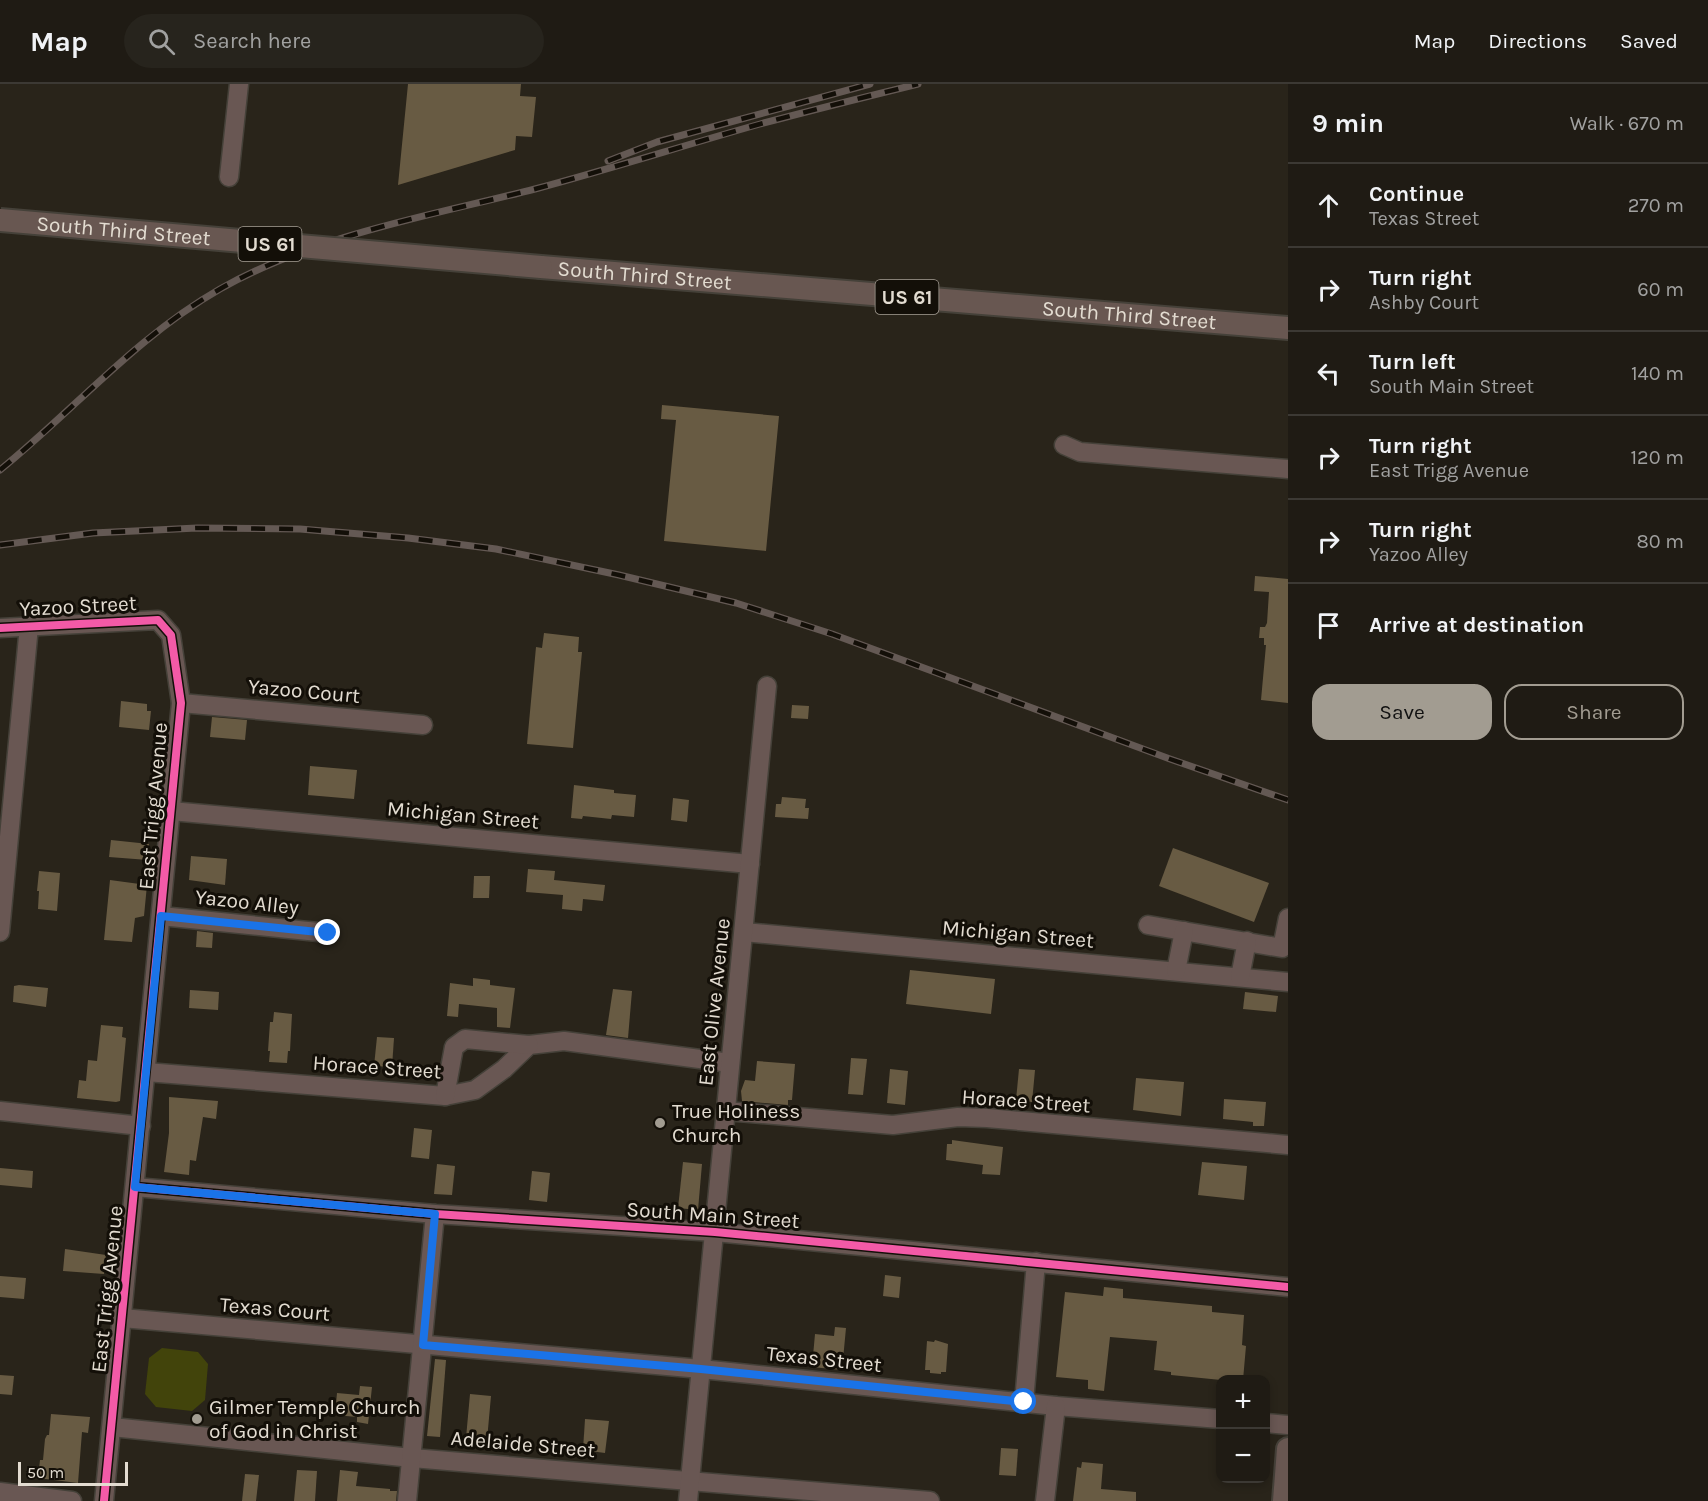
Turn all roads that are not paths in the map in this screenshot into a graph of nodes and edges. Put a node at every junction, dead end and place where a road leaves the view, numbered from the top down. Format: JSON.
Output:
{"nodes":[{"id":1,"x":239,"y":84,"type":"edge"},
{"id":2,"x":229,"y":177,"type":"dead end"},
{"id":3,"x":0,"y":220,"type":"edge"},
{"id":4,"x":1288,"y":328,"type":"edge"},
{"id":5,"x":1064,"y":445,"type":"dead end"},
{"id":6,"x":1288,"y":469,"type":"edge"},
{"id":7,"x":158,"y":620,"type":"joint"},
{"id":8,"x":29,"y":626,"type":"junction"},
{"id":9,"x":0,"y":628,"type":"edge"},
{"id":10,"x":767,"y":686,"type":"dead end"},
{"id":11,"x":181,"y":703,"type":"junction"},
{"id":12,"x":423,"y":724,"type":"dead end"},
{"id":13,"x":171,"y":811,"type":"junction"},
{"id":14,"x":750,"y":864,"type":"junction"},
{"id":15,"x":161,"y":916,"type":"junction"},
{"id":16,"x":1288,"y":918,"type":"edge"},
{"id":17,"x":1148,"y":925,"type":"dead end"},
{"id":18,"x":1184,"y":931,"type":"junction"},
{"id":19,"x":0,"y":932,"type":"edge"},
{"id":20,"x":744,"y":932,"type":"junction"},
{"id":21,"x":328,"y":933,"type":"dead end"},
{"id":22,"x":1247,"y":941,"type":"junction"},
{"id":23,"x":1176,"y":971,"type":"junction"},
{"id":24,"x":1240,"y":977,"type":"junction"},
{"id":25,"x":1288,"y":982,"type":"edge"},
{"id":26,"x":529,"y":1045,"type":"junction"},
{"id":27,"x":730,"y":1063,"type":"junction"},
{"id":28,"x":146,"y":1072,"type":"junction"},
{"id":29,"x":445,"y":1096,"type":"junction"},
{"id":30,"x":0,"y":1111,"type":"edge"},
{"id":31,"x":726,"y":1111,"type":"junction"},
{"id":32,"x":141,"y":1126,"type":"junction"},
{"id":33,"x":1288,"y":1145,"type":"edge"},
{"id":34,"x":135,"y":1187,"type":"junction"},
{"id":35,"x":435,"y":1214,"type":"junction"},
{"id":36,"x":715,"y":1232,"type":"junction"},
{"id":37,"x":1036,"y":1262,"type":"junction"},
{"id":38,"x":1288,"y":1287,"type":"edge"},
{"id":39,"x":122,"y":1318,"type":"junction"},
{"id":40,"x":423,"y":1345,"type":"junction"},
{"id":41,"x":701,"y":1369,"type":"junction"},
{"id":42,"x":1024,"y":1402,"type":"junction"},
{"id":43,"x":1056,"y":1406,"type":"junction"},
{"id":44,"x":1216,"y":1419,"type":"edge"},
{"id":45,"x":1270,"y":1423,"type":"edge"},
{"id":46,"x":1288,"y":1425,"type":"edge"},
{"id":47,"x":112,"y":1427,"type":"junction"},
{"id":48,"x":1288,"y":1449,"type":"edge"},
{"id":49,"x":412,"y":1458,"type":"junction"},
{"id":50,"x":690,"y":1480,"type":"junction"},
{"id":51,"x":0,"y":1492,"type":"edge"},
{"id":52,"x":1285,"y":1496,"type":"edge"},
{"id":53,"x":72,"y":1501,"type":"edge"},
{"id":54,"x":104,"y":1501,"type":"edge"},
{"id":55,"x":407,"y":1501,"type":"edge"},
{"id":56,"x":688,"y":1501,"type":"edge"},
{"id":57,"x":930,"y":1501,"type":"edge"},
{"id":58,"x":1045,"y":1501,"type":"edge"}],
"edges":[{"from":1,"to":2,"type":"street"},
{"from":3,"to":4,"type":"main road","name":"South Third Street","number":"US 61","bridge":true},
{"from":5,"to":6,"type":"street"},
{"from":7,"to":8,"type":"street","name":"Yazoo Street"},
{"from":7,"to":11,"type":"street","name":"East Trigg Avenue"},
{"from":8,"to":9,"type":"street","name":"Yazoo Street"},
{"from":8,"to":19,"type":"street"},
{"from":10,"to":14,"type":"street","name":"East Olive Avenue"},
{"from":11,"to":12,"type":"street","name":"Yazoo Court"},
{"from":11,"to":13,"type":"street","name":"East Trigg Avenue"},
{"from":13,"to":14,"type":"street","name":"Michigan Street"},
{"from":13,"to":15,"type":"street","name":"East Trigg Avenue"},
{"from":14,"to":20,"type":"street","name":"East Olive Avenue"},
{"from":15,"to":21,"type":"street","name":"Yazoo Alley"},
{"from":15,"to":28,"type":"street","name":"East Trigg Avenue"},
{"from":16,"to":22,"type":"street"},
{"from":17,"to":18,"type":"street"},
{"from":18,"to":22,"type":"street"},
{"from":18,"to":23,"type":"street"},
{"from":20,"to":23,"type":"street","name":"Michigan Street"},
{"from":20,"to":27,"type":"street","name":"East Olive Avenue"},
{"from":22,"to":24,"type":"street"},
{"from":23,"to":24,"type":"street","name":"Michigan Street"},
{"from":24,"to":25,"type":"street","name":"Michigan Street"},
{"from":26,"to":27,"type":"street"},
{"from":26,"to":29,"type":"street","name":"Horace Street"},
{"from":26,"to":29,"type":"street"},
{"from":27,"to":31,"type":"street","name":"East Olive Avenue"},
{"from":28,"to":29,"type":"street","name":"Horace Street"},
{"from":28,"to":32,"type":"street","name":"East Trigg Avenue"},
{"from":30,"to":32,"type":"street"},
{"from":31,"to":33,"type":"street","name":"Horace Street"},
{"from":31,"to":36,"type":"street","name":"East Olive Avenue"},
{"from":32,"to":34,"type":"street","name":"East Trigg Avenue"},
{"from":34,"to":35,"type":"street","name":"South Main Street"},
{"from":34,"to":39,"type":"street","name":"East Trigg Avenue"},
{"from":35,"to":36,"type":"street","name":"South Main Street"},
{"from":35,"to":40,"type":"street"},
{"from":36,"to":37,"type":"street","name":"South Main Street"},
{"from":36,"to":41,"type":"street","name":"East Olive Avenue"},
{"from":37,"to":38,"type":"street","name":"South Main Street"},
{"from":37,"to":42,"type":"street"},
{"from":39,"to":40,"type":"street","name":"Texas Court"},
{"from":39,"to":47,"type":"street","name":"East Trigg Avenue"},
{"from":40,"to":41,"type":"street","name":"Texas Street"},
{"from":40,"to":49,"type":"street"},
{"from":41,"to":42,"type":"street","name":"Texas Street"},
{"from":41,"to":50,"type":"street","name":"East Olive Avenue"},
{"from":42,"to":43,"type":"street","name":"Texas Street"},
{"from":43,"to":44,"type":"street","name":"Texas Street"},
{"from":43,"to":58,"type":"street"},
{"from":45,"to":46,"type":"street"},
{"from":47,"to":49,"type":"street","name":"Adelaide Street"},
{"from":47,"to":54,"type":"street","name":"East Trigg Avenue"},
{"from":48,"to":52,"type":"main road"},
{"from":49,"to":50,"type":"street","name":"Adelaide Street"},
{"from":49,"to":55,"type":"street"},
{"from":50,"to":56,"type":"street","name":"East Olive Avenue"},
{"from":50,"to":57,"type":"street","name":"Adelaide Street"},
{"from":51,"to":53,"type":"street"}]}
